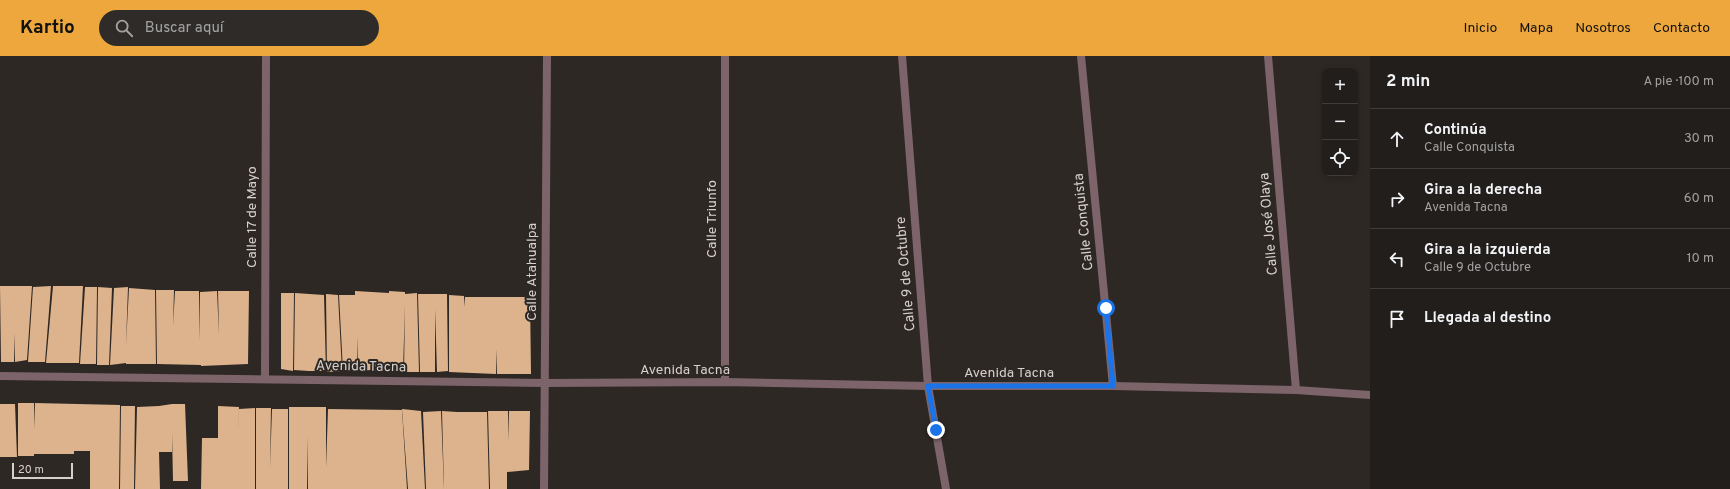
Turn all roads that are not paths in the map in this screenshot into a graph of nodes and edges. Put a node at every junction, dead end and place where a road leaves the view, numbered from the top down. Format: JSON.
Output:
{"nodes":[{"id":1,"x":266,"y":56,"type":"edge"},
{"id":2,"x":547,"y":56,"type":"edge"},
{"id":3,"x":725,"y":56,"type":"edge"},
{"id":4,"x":902,"y":56,"type":"edge"},
{"id":5,"x":1081,"y":56,"type":"edge"},
{"id":6,"x":1268,"y":56,"type":"edge"},
{"id":7,"x":0,"y":376,"type":"edge"},
{"id":8,"x":265,"y":378,"type":"junction"},
{"id":9,"x":725,"y":382,"type":"junction"},
{"id":10,"x":545,"y":383,"type":"junction"},
{"id":11,"x":928,"y":386,"type":"junction"},
{"id":12,"x":1113,"y":386,"type":"junction"},
{"id":13,"x":1296,"y":390,"type":"junction"},
{"id":14,"x":1370,"y":395,"type":"edge"},
{"id":15,"x":544,"y":489,"type":"edge"},
{"id":16,"x":946,"y":489,"type":"edge"}],
"edges":[{"from":1,"to":8,"type":"street","name":"Calle 17 de Mayo"},
{"from":2,"to":10,"type":"street","name":"Calle Atahualpa"},
{"from":3,"to":9,"type":"street","name":"Calle Triunfo"},
{"from":4,"to":11,"type":"street","name":"Calle 9 de Octubre"},
{"from":5,"to":12,"type":"street","name":"Calle Conquista"},
{"from":6,"to":13,"type":"street","name":"Calle José Olaya"},
{"from":7,"to":8,"type":"street","name":"Avenida Tacna"},
{"from":8,"to":10,"type":"street","name":"Avenida Tacna"},
{"from":9,"to":10,"type":"street","name":"Avenida Tacna"},
{"from":9,"to":11,"type":"street","name":"Avenida Tacna"},
{"from":10,"to":15,"type":"street","name":"Calle Atahualpa"},
{"from":11,"to":12,"type":"street","name":"Avenida Tacna"},
{"from":11,"to":16,"type":"street","name":"Calle 9 de Octubre"},
{"from":12,"to":13,"type":"street","name":"Avenida Tacna"},
{"from":13,"to":14,"type":"street","name":"Avenida Tacna"}]}
